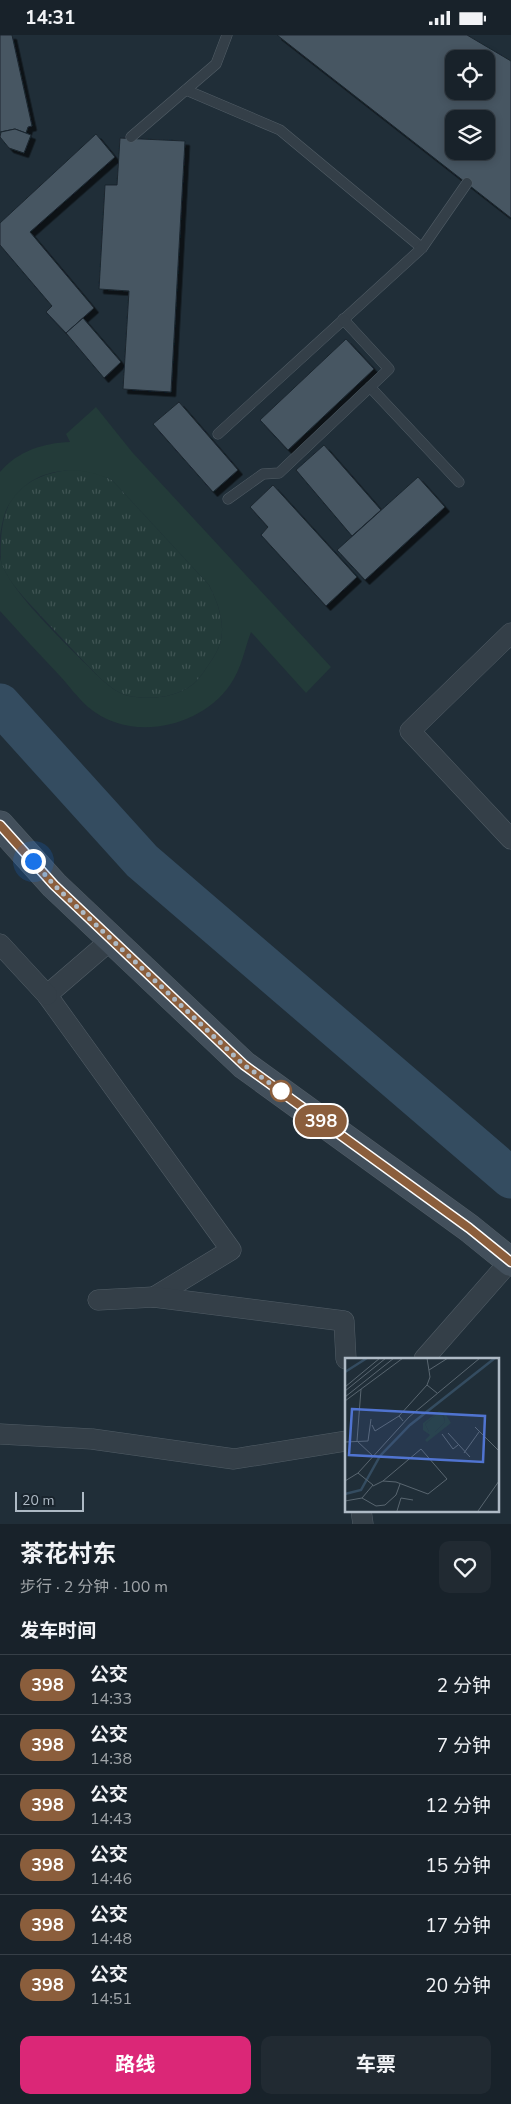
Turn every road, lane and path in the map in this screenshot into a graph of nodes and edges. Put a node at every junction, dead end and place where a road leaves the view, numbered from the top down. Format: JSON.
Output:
{"nodes":[{"id":1,"x":227,"y":35,"type":"edge"},
{"id":2,"x":186,"y":90,"type":"junction"},
{"id":3,"x":131,"y":137,"type":"dead end"},
{"id":4,"x":467,"y":183,"type":"dead end"},
{"id":5,"x":422,"y":248,"type":"junction"},
{"id":6,"x":343,"y":319,"type":"junction"},
{"id":7,"x":370,"y":387,"type":"junction"},
{"id":8,"x":218,"y":434,"type":"dead end"},
{"id":9,"x":460,"y":482,"type":"dead end"},
{"id":10,"x":228,"y":499,"type":"dead end"},
{"id":11,"x":511,"y":633,"type":"edge"},
{"id":12,"x":0,"y":825,"type":"edge"},
{"id":13,"x":511,"y":839,"type":"edge"},
{"id":14,"x":112,"y":939,"type":"junction"},
{"id":15,"x":0,"y":944,"type":"edge"},
{"id":16,"x":48,"y":995,"type":"junction"},
{"id":17,"x":511,"y":1261,"type":"edge"},
{"id":18,"x":154,"y":1297,"type":"junction"},
{"id":19,"x":98,"y":1300,"type":"dead end"},
{"id":20,"x":346,"y":1358,"type":"edge"},
{"id":21,"x":425,"y":1358,"type":"edge"},
{"id":22,"x":0,"y":1434,"type":"edge"},
{"id":23,"x":345,"y":1441,"type":"edge"},
{"id":24,"x":361,"y":1511,"type":"edge"},
{"id":25,"x":363,"y":1524,"type":"edge"}],
"edges":[{"from":1,"to":2,"type":"lane"},
{"from":2,"to":3,"type":"lane"},
{"from":2,"to":5,"type":"lane"},
{"from":4,"to":5,"type":"lane"},
{"from":5,"to":6,"type":"lane"},
{"from":6,"to":7,"type":"lane"},
{"from":6,"to":8,"type":"lane"},
{"from":7,"to":9,"type":"lane"},
{"from":7,"to":10,"type":"lane"},
{"from":11,"to":13,"type":"street"},
{"from":12,"to":14,"type":"street"},
{"from":14,"to":16,"type":"street"},
{"from":14,"to":17,"type":"street"},
{"from":15,"to":16,"type":"street"},
{"from":16,"to":18,"type":"street"},
{"from":17,"to":21,"type":"street"},
{"from":18,"to":19,"type":"street"},
{"from":18,"to":20,"type":"street"},
{"from":22,"to":23,"type":"street"},
{"from":24,"to":25,"type":"street"}]}
